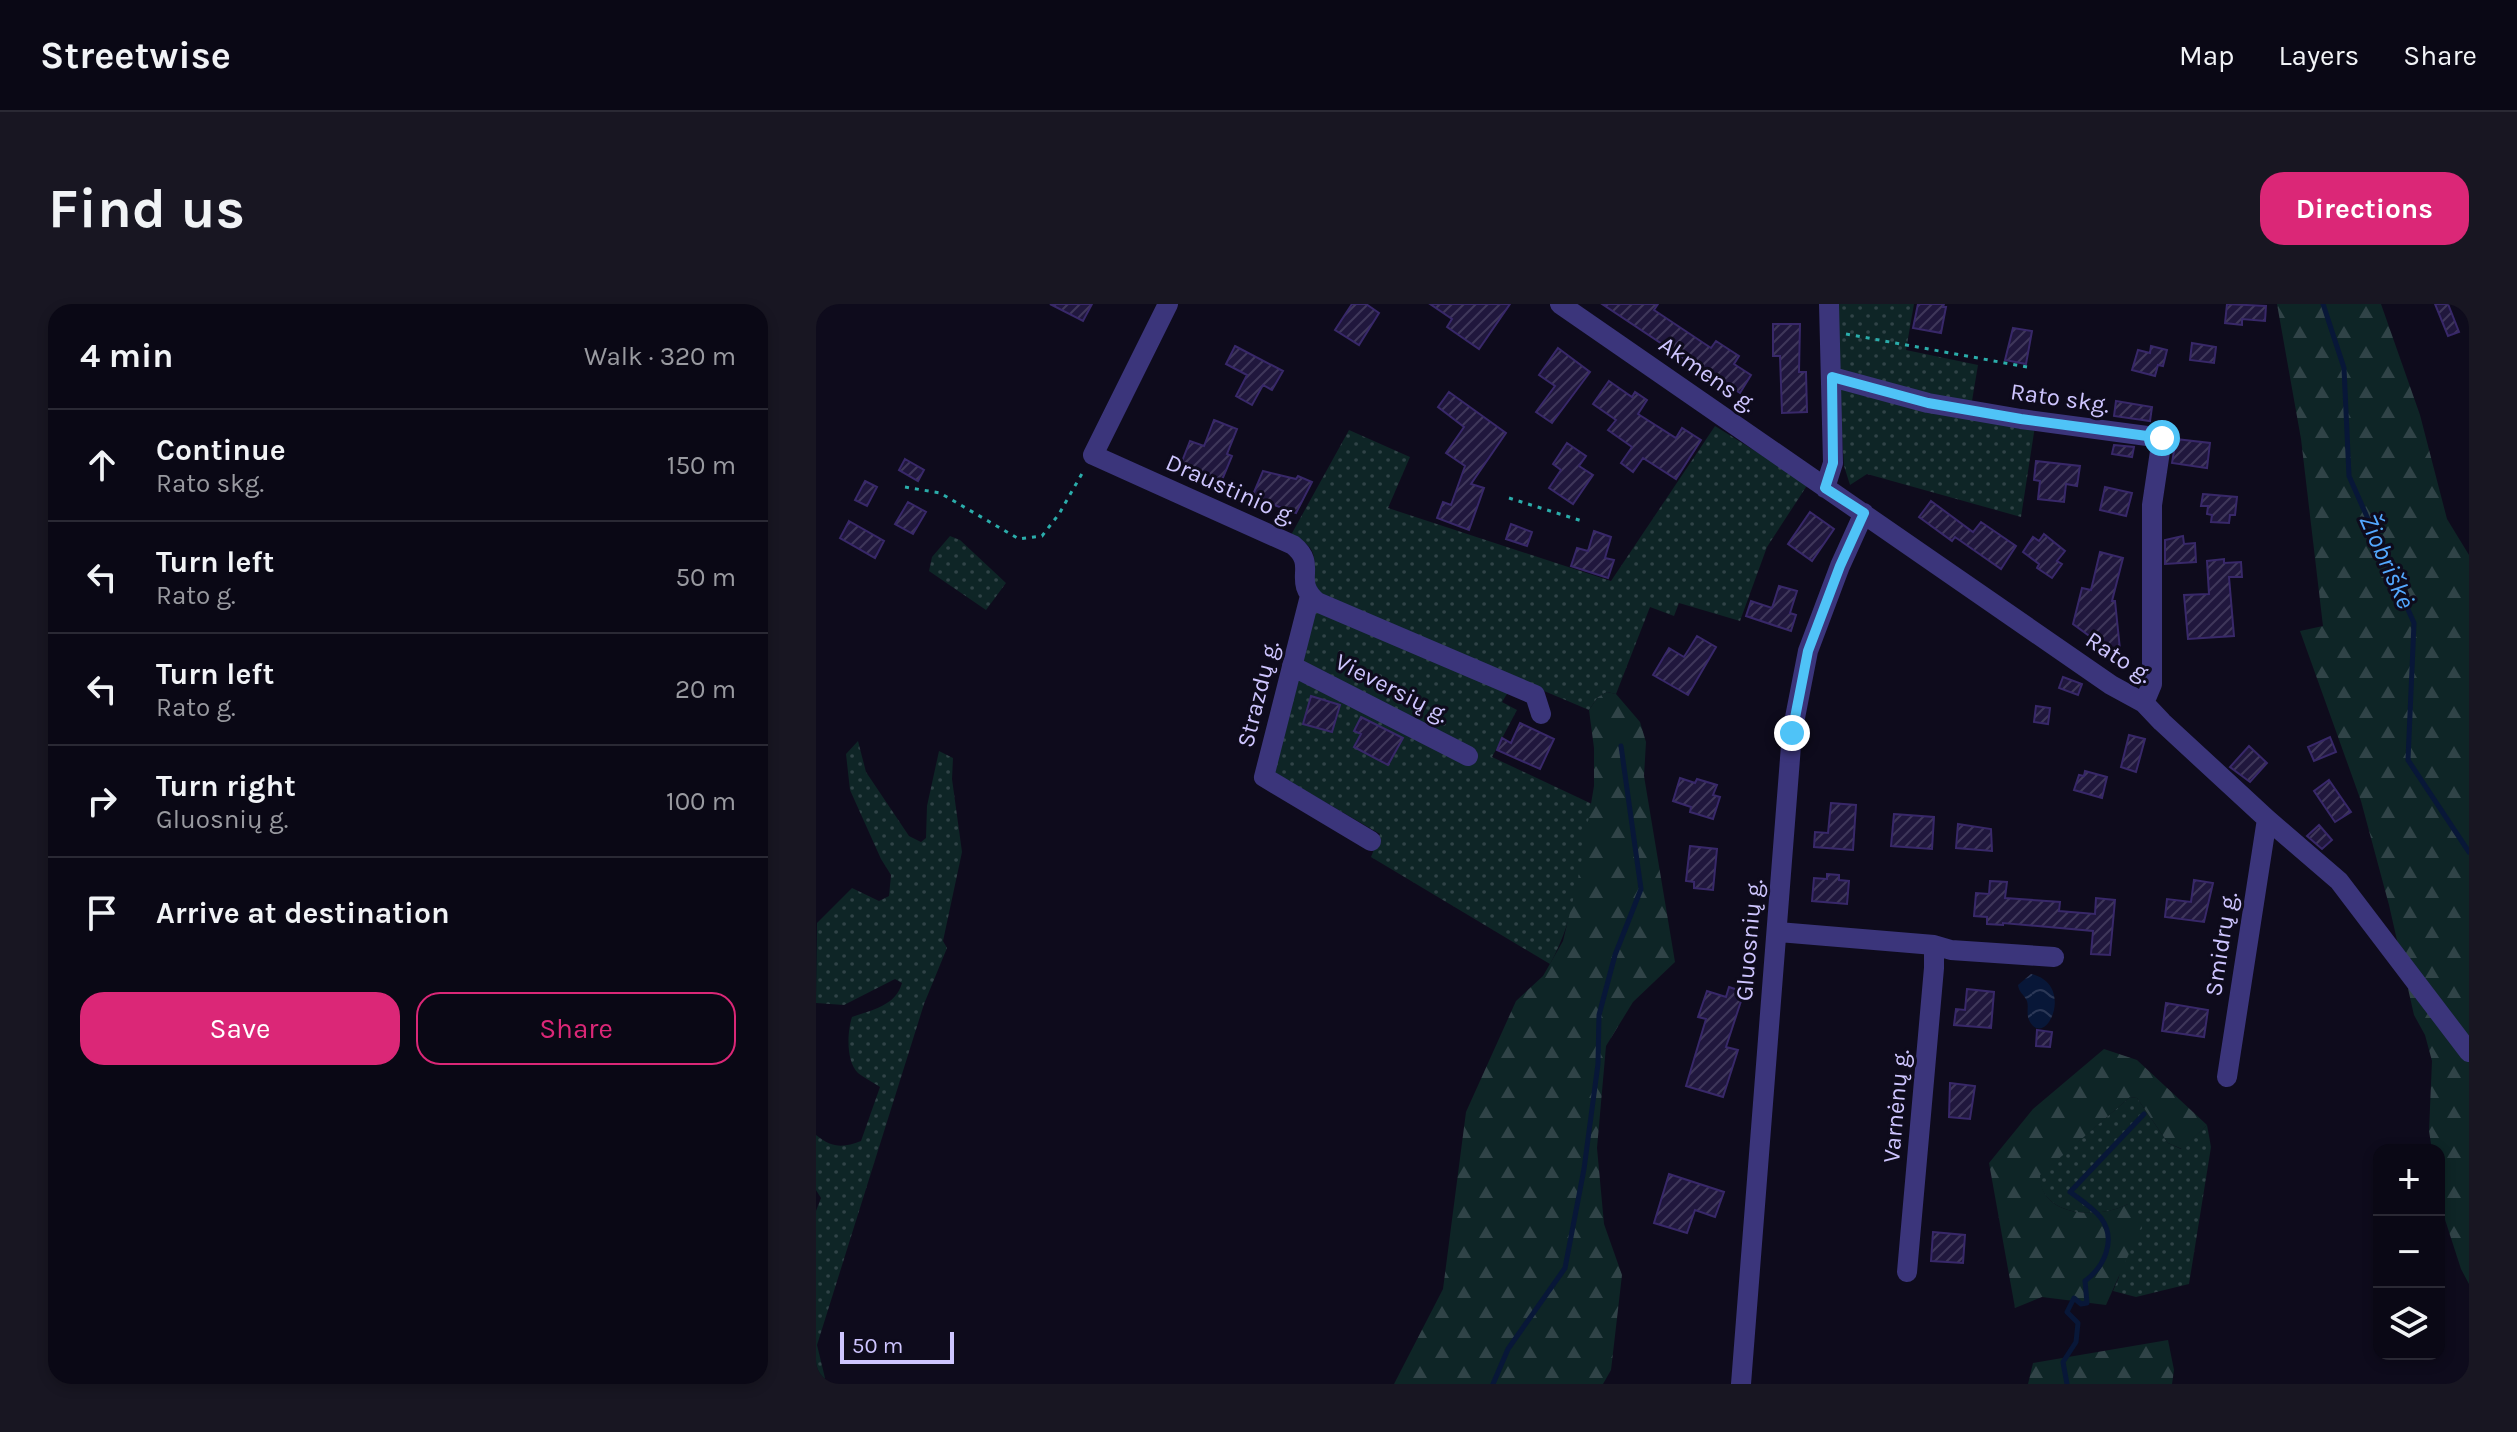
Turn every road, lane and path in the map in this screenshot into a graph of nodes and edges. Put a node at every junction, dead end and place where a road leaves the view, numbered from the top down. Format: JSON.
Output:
{"nodes":[{"id":1,"x":1168,"y":304,"type":"edge"},
{"id":2,"x":1560,"y":304,"type":"edge"},
{"id":3,"x":1829,"y":304,"type":"edge"},
{"id":4,"x":1830,"y":331,"type":"junction"},
{"id":5,"x":2027,"y":367,"type":"dead end"},
{"id":6,"x":1832,"y":377,"type":"junction"},
{"id":7,"x":1093,"y":455,"type":"junction"},
{"id":8,"x":905,"y":487,"type":"dead end"},
{"id":9,"x":1825,"y":488,"type":"junction"},
{"id":10,"x":1509,"y":498,"type":"dead end"},
{"id":11,"x":1864,"y":513,"type":"junction"},
{"id":12,"x":1582,"y":521,"type":"dead end"},
{"id":13,"x":1310,"y":596,"type":"junction"},
{"id":14,"x":1292,"y":666,"type":"junction"},
{"id":15,"x":2144,"y":703,"type":"junction"},
{"id":16,"x":1541,"y":714,"type":"dead end"},
{"id":17,"x":1468,"y":756,"type":"dead end"},
{"id":18,"x":2267,"y":819,"type":"junction"},
{"id":19,"x":1371,"y":841,"type":"dead end"},
{"id":20,"x":1778,"y":932,"type":"junction"},
{"id":21,"x":1934,"y":945,"type":"junction"},
{"id":22,"x":2054,"y":957,"type":"dead end"},
{"id":23,"x":2469,"y":1052,"type":"edge"},
{"id":24,"x":2227,"y":1077,"type":"dead end"},
{"id":25,"x":1907,"y":1272,"type":"dead end"},
{"id":26,"x":1741,"y":1384,"type":"edge"}],
"edges":[{"from":1,"to":7,"type":"street"},
{"from":2,"to":9,"type":"street","name":"Akmens g."},
{"from":3,"to":4,"type":"street"},
{"from":4,"to":5,"type":"path"},
{"from":4,"to":6,"type":"street"},
{"from":6,"to":9,"type":"street"},
{"from":6,"to":15,"type":"street","name":"Rato skg."},
{"from":7,"to":8,"type":"path"},
{"from":7,"to":13,"type":"street","name":"Draustinio g."},
{"from":9,"to":11,"type":"street","name":"Rato g."},
{"from":10,"to":12,"type":"path"},
{"from":11,"to":15,"type":"street","name":"Rato g."},
{"from":11,"to":20,"type":"street","name":"Gluosnių g."},
{"from":13,"to":14,"type":"street","name":"Strazdų g."},
{"from":13,"to":16,"type":"street"},
{"from":14,"to":17,"type":"street","name":"Vieversių g."},
{"from":14,"to":19,"type":"street","name":"Strazdų g."},
{"from":15,"to":18,"type":"street","name":"Rato g."},
{"from":18,"to":23,"type":"street","name":"Rato g."},
{"from":18,"to":24,"type":"street","name":"Smidrų g."},
{"from":20,"to":21,"type":"street"},
{"from":20,"to":26,"type":"street","name":"Gluosnių g."},
{"from":21,"to":22,"type":"street"},
{"from":21,"to":25,"type":"street","name":"Varnėnų g."}]}
